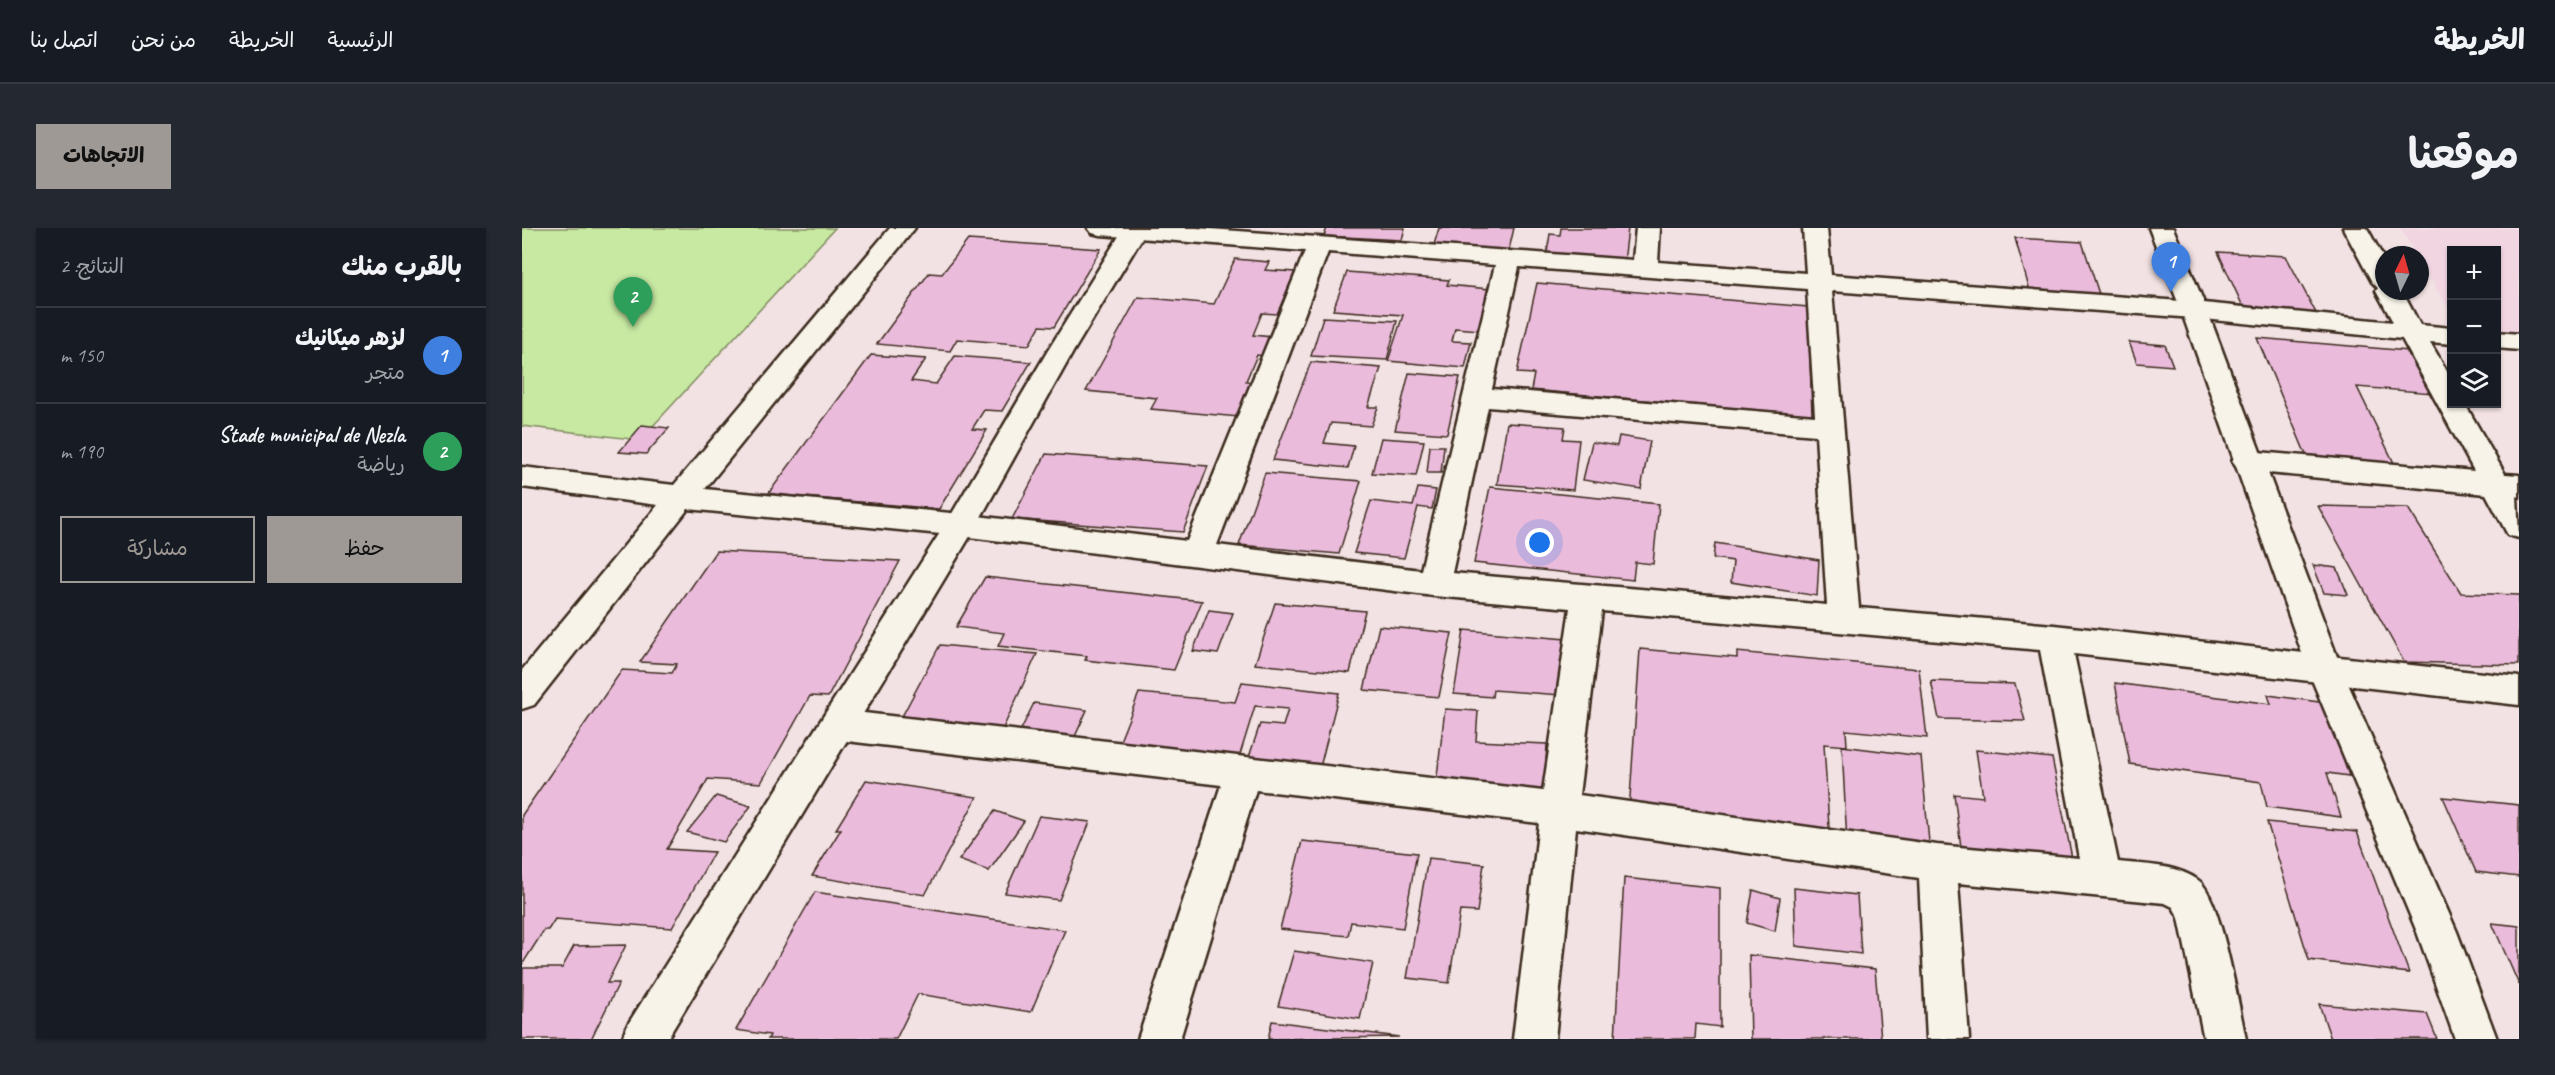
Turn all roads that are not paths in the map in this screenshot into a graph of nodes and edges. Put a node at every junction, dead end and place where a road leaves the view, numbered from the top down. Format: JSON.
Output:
{"nodes":[{"id":1,"x":903,"y":228,"type":"edge"},
{"id":2,"x":1100,"y":228,"type":"edge"},
{"id":3,"x":1648,"y":228,"type":"edge"},
{"id":4,"x":1815,"y":228,"type":"edge"},
{"id":5,"x":2161,"y":228,"type":"edge"},
{"id":6,"x":2355,"y":228,"type":"edge"},
{"id":7,"x":1135,"y":230,"type":"edge"},
{"id":8,"x":1320,"y":243,"type":"junction"},
{"id":9,"x":1508,"y":260,"type":"junction"},
{"id":10,"x":2375,"y":265,"type":"edge"},
{"id":11,"x":1645,"y":270,"type":"junction"},
{"id":12,"x":1819,"y":282,"type":"junction"},
{"id":13,"x":2394,"y":300,"type":"edge"},
{"id":14,"x":2194,"y":310,"type":"junction"},
{"id":15,"x":2411,"y":332,"type":"junction"},
{"id":16,"x":2447,"y":336,"type":"edge"},
{"id":17,"x":2501,"y":340,"type":"edge"},
{"id":18,"x":2519,"y":342,"type":"edge"},
{"id":19,"x":1476,"y":397,"type":"junction"},
{"id":20,"x":1831,"y":428,"type":"junction"},
{"id":21,"x":2247,"y":461,"type":"junction"},
{"id":22,"x":522,"y":477,"type":"edge"},
{"id":23,"x":2507,"y":485,"type":"edge"},
{"id":24,"x":681,"y":497,"type":"junction"},
{"id":25,"x":961,"y":525,"type":"junction"},
{"id":26,"x":2519,"y":527,"type":"edge"},
{"id":27,"x":1197,"y":556,"type":"junction"},
{"id":28,"x":1434,"y":584,"type":"junction"},
{"id":29,"x":1588,"y":598,"type":"junction"},
{"id":30,"x":1845,"y":620,"type":"junction"},
{"id":31,"x":2054,"y":638,"type":"junction"},
{"id":32,"x":2325,"y":670,"type":"junction"},
{"id":33,"x":2519,"y":691,"type":"edge"},
{"id":34,"x":522,"y":695,"type":"edge"},
{"id":35,"x":838,"y":725,"type":"junction"},
{"id":36,"x":1243,"y":772,"type":"junction"},
{"id":37,"x":1559,"y":809,"type":"junction"},
{"id":38,"x":1937,"y":862,"type":"junction"},
{"id":39,"x":2102,"y":880,"type":"junction"},
{"id":40,"x":643,"y":1039,"type":"edge"},
{"id":41,"x":1159,"y":1039,"type":"edge"},
{"id":42,"x":1534,"y":1039,"type":"edge"},
{"id":43,"x":1948,"y":1039,"type":"edge"},
{"id":44,"x":2225,"y":1039,"type":"edge"},
{"id":45,"x":2476,"y":1039,"type":"edge"}],
"edges":[{"from":1,"to":24,"type":"street"},
{"from":2,"to":7,"type":"street"},
{"from":3,"to":11,"type":"street"},
{"from":4,"to":12,"type":"street"},
{"from":5,"to":14,"type":"street"},
{"from":6,"to":10,"type":"street"},
{"from":7,"to":8,"type":"street"},
{"from":7,"to":25,"type":"street"},
{"from":8,"to":9,"type":"street"},
{"from":8,"to":27,"type":"street"},
{"from":9,"to":11,"type":"street"},
{"from":9,"to":19,"type":"street"},
{"from":11,"to":12,"type":"street"},
{"from":12,"to":14,"type":"street"},
{"from":12,"to":20,"type":"street"},
{"from":13,"to":15,"type":"street"},
{"from":14,"to":15,"type":"street"},
{"from":14,"to":21,"type":"street"},
{"from":15,"to":16,"type":"street"},
{"from":15,"to":23,"type":"street"},
{"from":17,"to":18,"type":"street"},
{"from":19,"to":20,"type":"street"},
{"from":19,"to":28,"type":"street"},
{"from":20,"to":30,"type":"street"},
{"from":21,"to":23,"type":"street"},
{"from":21,"to":32,"type":"street"},
{"from":22,"to":24,"type":"street"},
{"from":23,"to":26,"type":"street"},
{"from":24,"to":25,"type":"street"},
{"from":24,"to":34,"type":"street"},
{"from":25,"to":27,"type":"street"},
{"from":25,"to":35,"type":"street"},
{"from":27,"to":28,"type":"street"},
{"from":28,"to":29,"type":"street"},
{"from":29,"to":30,"type":"street"},
{"from":29,"to":37,"type":"street"},
{"from":30,"to":31,"type":"street"},
{"from":31,"to":32,"type":"street"},
{"from":31,"to":39,"type":"street"},
{"from":32,"to":33,"type":"street"},
{"from":32,"to":45,"type":"street"},
{"from":35,"to":36,"type":"street"},
{"from":35,"to":40,"type":"street"},
{"from":36,"to":37,"type":"street"},
{"from":36,"to":41,"type":"street"},
{"from":37,"to":38,"type":"street"},
{"from":37,"to":42,"type":"street"},
{"from":38,"to":39,"type":"street"},
{"from":38,"to":43,"type":"street"},
{"from":39,"to":44,"type":"street"}]}
